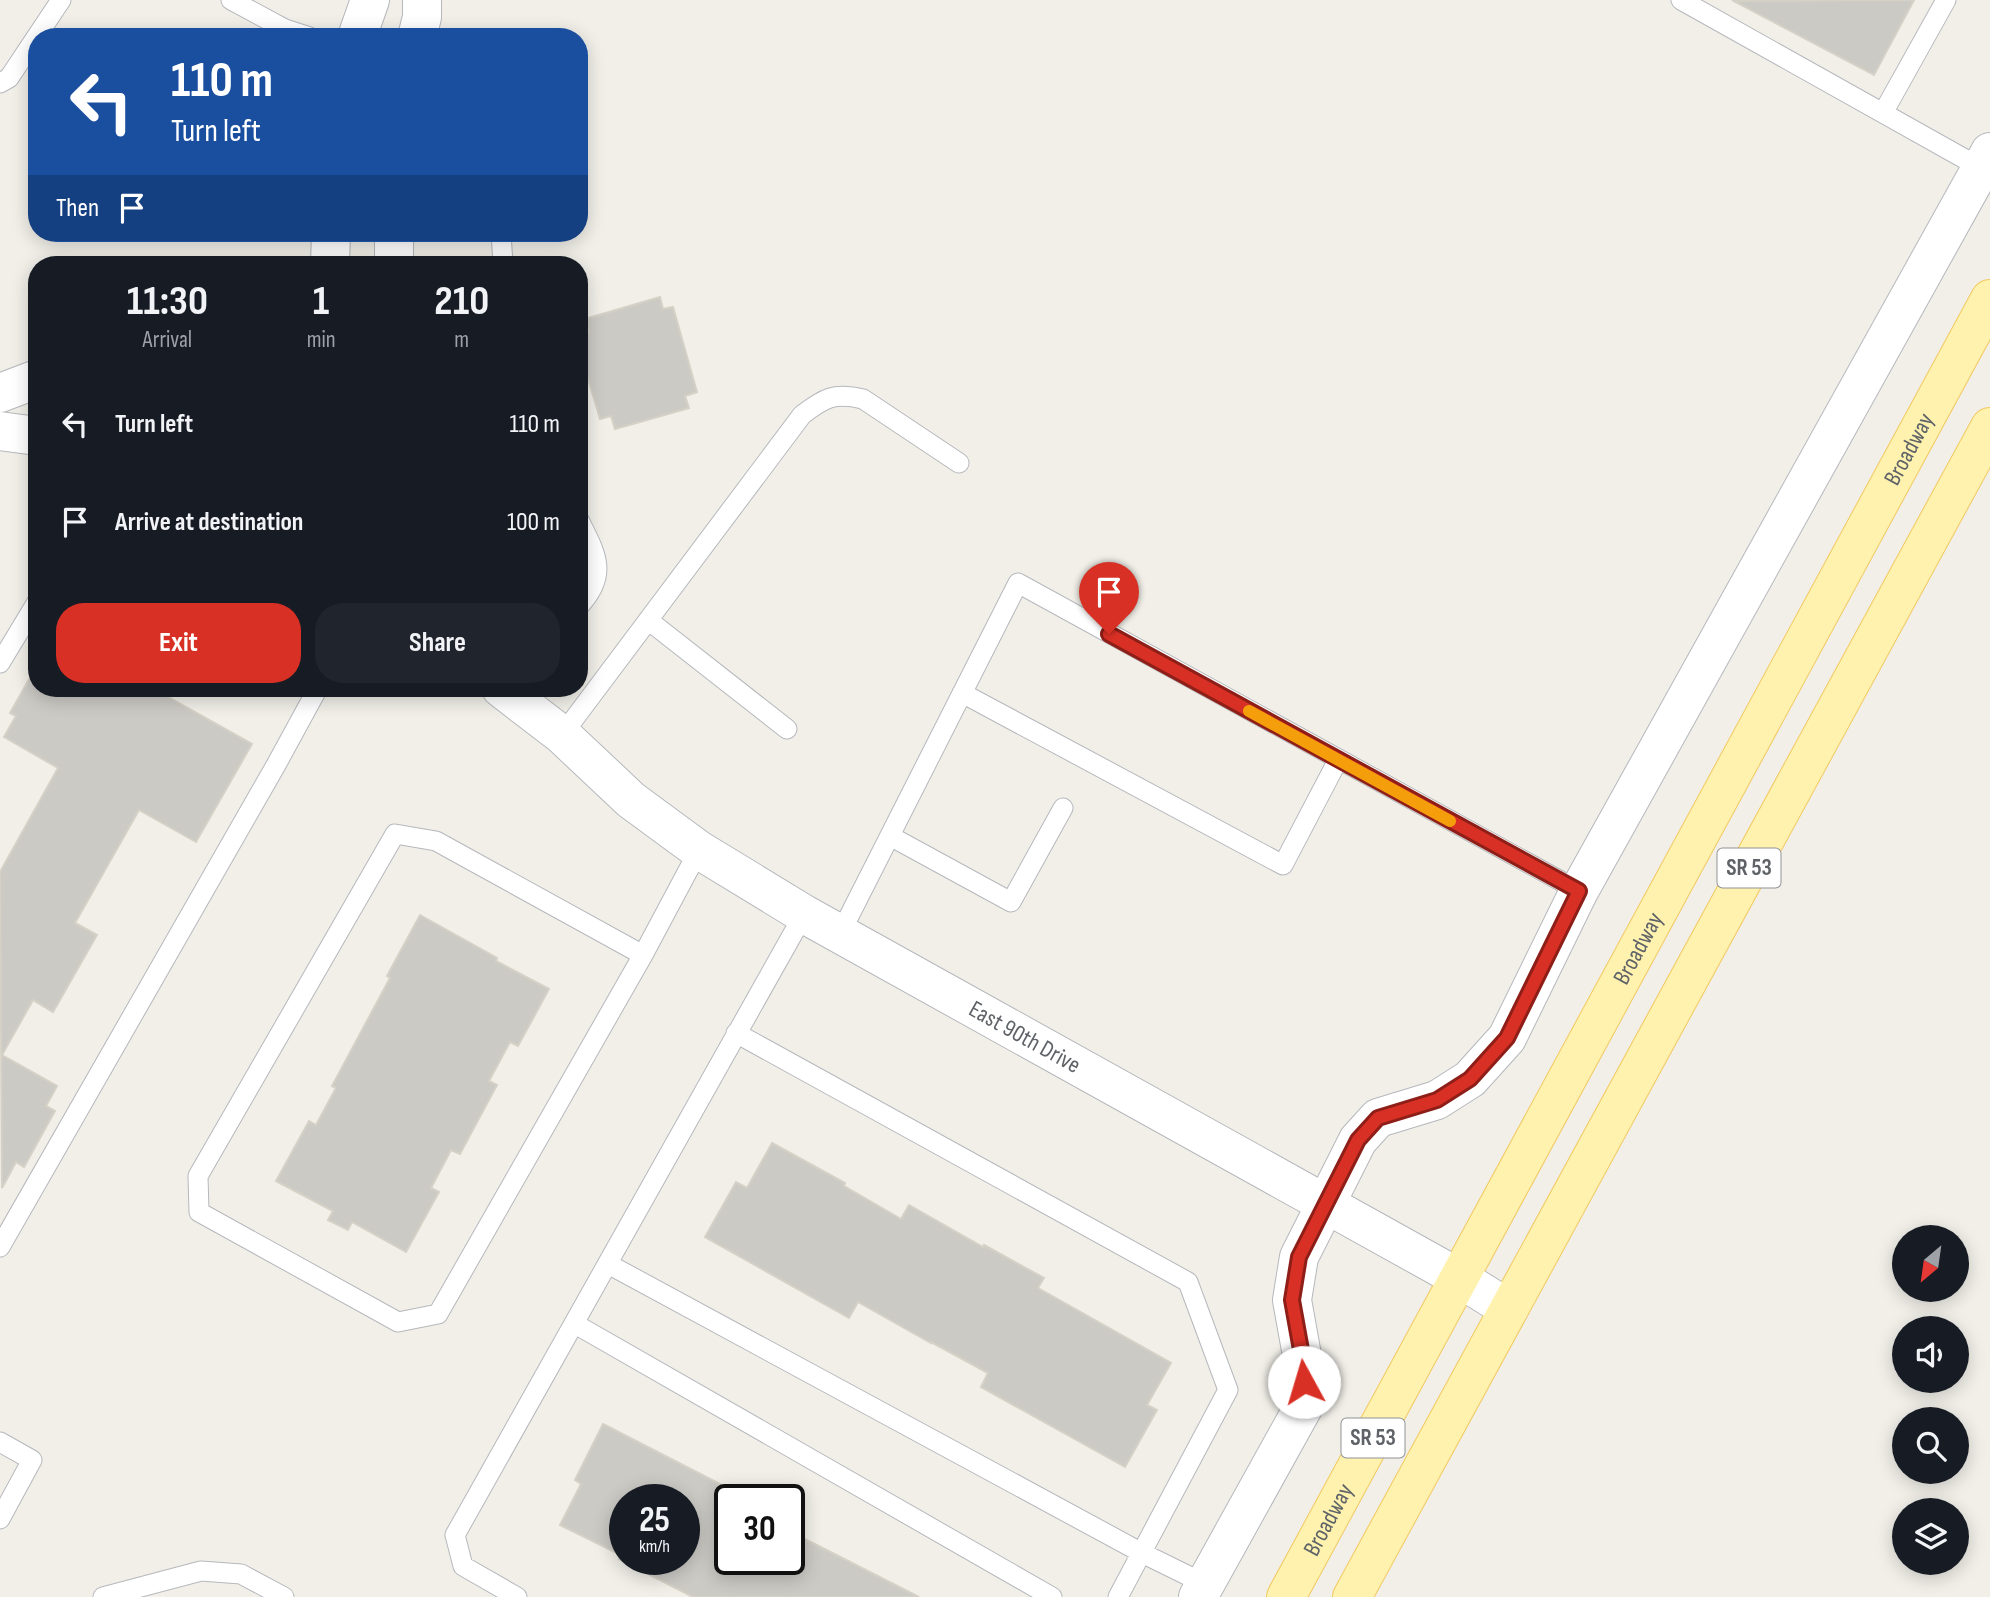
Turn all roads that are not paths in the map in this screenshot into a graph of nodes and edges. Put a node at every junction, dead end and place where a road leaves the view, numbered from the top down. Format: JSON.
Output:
{"nodes":[{"id":1,"x":61,"y":0,"type":"edge"},
{"id":2,"x":231,"y":0,"type":"edge"},
{"id":3,"x":370,"y":0,"type":"edge"},
{"id":4,"x":422,"y":0,"type":"edge"},
{"id":5,"x":1681,"y":0,"type":"edge"},
{"id":6,"x":1946,"y":0,"type":"edge"},
{"id":7,"x":42,"y":28,"type":"edge"},
{"id":8,"x":283,"y":28,"type":"edge"},
{"id":9,"x":361,"y":28,"type":"edge"},
{"id":10,"x":419,"y":28,"type":"edge"},
{"id":11,"x":28,"y":50,"type":"edge"},
{"id":12,"x":0,"y":83,"type":"edge"},
{"id":13,"x":1883,"y":113,"type":"junction"},
{"id":14,"x":1986,"y":160,"type":"edge"},
{"id":15,"x":1990,"y":299,"type":"edge"},
{"id":16,"x":28,"y":382,"type":"edge"},
{"id":17,"x":0,"y":393,"type":"edge"},
{"id":18,"x":1990,"y":427,"type":"edge"},
{"id":19,"x":0,"y":431,"type":"edge"},
{"id":20,"x":28,"y":435,"type":"edge"},
{"id":21,"x":959,"y":463,"type":"dead end"},
{"id":22,"x":588,"y":539,"type":"edge"},
{"id":23,"x":588,"y":596,"type":"edge"},
{"id":24,"x":28,"y":616,"type":"edge"},
{"id":25,"x":648,"y":620,"type":"junction"},
{"id":26,"x":0,"y":663,"type":"edge"},
{"id":27,"x":962,"y":693,"type":"junction"},
{"id":28,"x":313,"y":697,"type":"edge"},
{"id":29,"x":513,"y":697,"type":"edge"},
{"id":30,"x":546,"y":697,"type":"edge"},
{"id":31,"x":787,"y":729,"type":"dead end"},
{"id":32,"x":562,"y":735,"type":"junction"},
{"id":33,"x":1338,"y":760,"type":"junction"},
{"id":34,"x":1063,"y":808,"type":"dead end"},
{"id":35,"x":890,"y":836,"type":"junction"},
{"id":36,"x":699,"y":850,"type":"junction"},
{"id":37,"x":1579,"y":891,"type":"junction"},
{"id":38,"x":804,"y":914,"type":"junction"},
{"id":39,"x":840,"y":934,"type":"junction"},
{"id":40,"x":643,"y":955,"type":"junction"},
{"id":41,"x":736,"y":1033,"type":"junction"},
{"id":42,"x":1324,"y":1203,"type":"junction"},
{"id":43,"x":0,"y":1247,"type":"edge"},
{"id":44,"x":608,"y":1264,"type":"junction"},
{"id":45,"x":1460,"y":1278,"type":"junction"},
{"id":46,"x":1509,"y":1309,"type":"junction"},
{"id":47,"x":575,"y":1324,"type":"junction"},
{"id":48,"x":0,"y":1442,"type":"edge"},
{"id":49,"x":0,"y":1519,"type":"edge"},
{"id":50,"x":1142,"y":1553,"type":"junction"},
{"id":51,"x":1202,"y":1591,"type":"edge"},
{"id":52,"x":103,"y":1597,"type":"edge"},
{"id":53,"x":284,"y":1597,"type":"edge"},
{"id":54,"x":517,"y":1597,"type":"edge"},
{"id":55,"x":1052,"y":1597,"type":"edge"},
{"id":56,"x":1118,"y":1597,"type":"edge"},
{"id":57,"x":1286,"y":1597,"type":"edge"},
{"id":58,"x":1352,"y":1597,"type":"edge"}],
"edges":[{"from":1,"to":7,"type":"lane"},
{"from":2,"to":8,"type":"lane"},
{"from":3,"to":9,"type":"street"},
{"from":4,"to":10,"type":"street"},
{"from":5,"to":13,"type":"lane"},
{"from":6,"to":13,"type":"lane"},
{"from":11,"to":12,"type":"lane"},
{"from":13,"to":14,"type":"lane"},
{"from":14,"to":37,"type":"street"},
{"from":15,"to":45,"type":"main road","name":"Broadway","number":"SR 53"},
{"from":16,"to":17,"type":"street"},
{"from":18,"to":46,"type":"main road","number":"SR 53"},
{"from":19,"to":20,"type":"street"},
{"from":21,"to":25,"type":"lane"},
{"from":22,"to":23,"type":"lane"},
{"from":24,"to":26,"type":"lane"},
{"from":25,"to":31,"type":"lane"},
{"from":25,"to":32,"type":"lane"},
{"from":27,"to":33,"type":"lane"},
{"from":27,"to":33,"type":"lane"},
{"from":27,"to":35,"type":"lane"},
{"from":28,"to":43,"type":"lane"},
{"from":29,"to":32,"type":"street","name":"East 90th Drive"},
{"from":30,"to":32,"type":"street","name":"East 90th Drive"},
{"from":32,"to":36,"type":"street","name":"East 90th Drive"},
{"from":33,"to":37,"type":"lane"},
{"from":34,"to":35,"type":"lane"},
{"from":35,"to":39,"type":"lane"},
{"from":36,"to":38,"type":"street","name":"East 90th Drive"},
{"from":36,"to":40,"type":"lane"},
{"from":37,"to":42,"type":"street"},
{"from":38,"to":39,"type":"street","name":"East 90th Drive"},
{"from":38,"to":41,"type":"lane"},
{"from":39,"to":42,"type":"street","name":"East 90th Drive"},
{"from":40,"to":40,"type":"lane"},
{"from":41,"to":44,"type":"lane"},
{"from":41,"to":50,"type":"lane"},
{"from":42,"to":45,"type":"street","name":"East 90th Drive"},
{"from":42,"to":51,"type":"street"},
{"from":44,"to":47,"type":"lane"},
{"from":44,"to":50,"type":"lane"},
{"from":45,"to":46,"type":"street","name":"East 90th Drive"},
{"from":45,"to":57,"type":"main road","name":"Broadway","number":"SR 53"},
{"from":46,"to":58,"type":"main road","number":"SR 53"},
{"from":47,"to":54,"type":"lane"},
{"from":47,"to":55,"type":"lane"},
{"from":48,"to":49,"type":"lane"},
{"from":50,"to":51,"type":"lane"},
{"from":50,"to":56,"type":"lane"},
{"from":52,"to":53,"type":"lane"}]}
